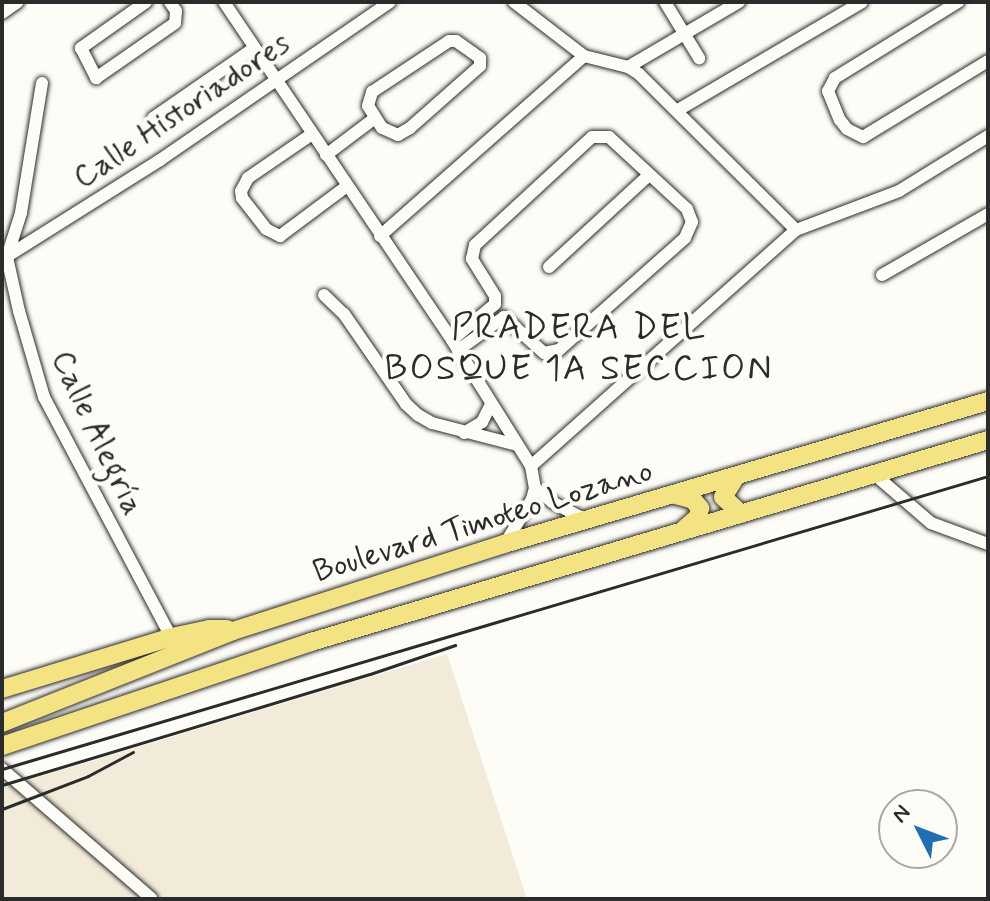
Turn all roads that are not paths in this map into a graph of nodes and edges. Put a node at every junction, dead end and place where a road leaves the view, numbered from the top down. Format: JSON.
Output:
{"nodes":[{"id":1,"x":18,"y":2,"type":"edge"},
{"id":2,"x":146,"y":2,"type":"edge"},
{"id":3,"x":224,"y":2,"type":"edge"},
{"id":4,"x":390,"y":2,"type":"edge"},
{"id":5,"x":514,"y":2,"type":"edge"},
{"id":6,"x":665,"y":2,"type":"edge"},
{"id":7,"x":739,"y":2,"type":"edge"},
{"id":8,"x":862,"y":2,"type":"edge"},
{"id":9,"x":958,"y":2,"type":"edge"},
{"id":10,"x":173,"y":3,"type":"edge"},
{"id":11,"x":2,"y":13,"type":"edge"},
{"id":12,"x":685,"y":36,"type":"junction"},
{"id":13,"x":254,"y":48,"type":"junction"},
{"id":14,"x":584,"y":56,"type":"junction"},
{"id":15,"x":699,"y":58,"type":"dead end"},
{"id":16,"x":988,"y":61,"type":"edge"},
{"id":17,"x":628,"y":67,"type":"junction"},
{"id":18,"x":276,"y":80,"type":"junction"},
{"id":19,"x":42,"y":83,"type":"dead end"},
{"id":20,"x":678,"y":110,"type":"junction"},
{"id":21,"x":153,"y":118,"type":"dead end"},
{"id":22,"x":375,"y":118,"type":"junction"},
{"id":23,"x":312,"y":134,"type":"junction"},
{"id":24,"x":988,"y":136,"type":"edge"},
{"id":25,"x":326,"y":155,"type":"junction"},
{"id":26,"x":649,"y":175,"type":"junction"},
{"id":27,"x":347,"y":186,"type":"junction"},
{"id":28,"x":988,"y":214,"type":"edge"},
{"id":29,"x":796,"y":230,"type":"junction"},
{"id":30,"x":380,"y":236,"type":"junction"},
{"id":31,"x":4,"y":258,"type":"edge"},
{"id":32,"x":549,"y":267,"type":"dead end"},
{"id":33,"x":882,"y":275,"type":"dead end"},
{"id":34,"x":324,"y":295,"type":"dead end"},
{"id":35,"x":455,"y":345,"type":"junction"},
{"id":36,"x":988,"y":401,"type":"edge"},
{"id":37,"x":491,"y":404,"type":"junction"},
{"id":38,"x":464,"y":433,"type":"junction"},
{"id":39,"x":988,"y":440,"type":"edge"},
{"id":40,"x":517,"y":445,"type":"junction"},
{"id":41,"x":531,"y":466,"type":"junction"},
{"id":42,"x":874,"y":474,"type":"junction"},
{"id":43,"x":735,"y":478,"type":"junction"},
{"id":44,"x":535,"y":488,"type":"junction"},
{"id":45,"x":676,"y":495,"type":"junction"},
{"id":46,"x":741,"y":514,"type":"junction"},
{"id":47,"x":589,"y":522,"type":"junction"},
{"id":48,"x":682,"y":530,"type":"junction"},
{"id":49,"x":504,"y":544,"type":"junction"},
{"id":50,"x":988,"y":544,"type":"edge"},
{"id":51,"x":175,"y":646,"type":"junction"},
{"id":52,"x":2,"y":689,"type":"edge"},
{"id":53,"x":2,"y":723,"type":"edge"},
{"id":54,"x":2,"y":746,"type":"edge"},
{"id":55,"x":2,"y":769,"type":"edge"},
{"id":56,"x":152,"y":899,"type":"edge"}],
"edges":[{"from":1,"to":11,"type":"street"},
{"from":2,"to":10,"type":"street"},
{"from":3,"to":13,"type":"street"},
{"from":4,"to":18,"type":"street","name":"Calle Historiadores"},
{"from":5,"to":14,"type":"street"},
{"from":6,"to":12,"type":"street"},
{"from":7,"to":12,"type":"street"},
{"from":8,"to":20,"type":"street"},
{"from":9,"to":16,"type":"street"},
{"from":12,"to":15,"type":"street"},
{"from":12,"to":17,"type":"street"},
{"from":13,"to":18,"type":"street"},
{"from":13,"to":21,"type":"street"},
{"from":14,"to":17,"type":"street"},
{"from":14,"to":30,"type":"street"},
{"from":17,"to":20,"type":"street"},
{"from":18,"to":23,"type":"street"},
{"from":18,"to":31,"type":"street","name":"Calle Historiadores"},
{"from":19,"to":31,"type":"street"},
{"from":20,"to":29,"type":"street"},
{"from":22,"to":22,"type":"street"},
{"from":22,"to":25,"type":"street"},
{"from":23,"to":25,"type":"street"},
{"from":23,"to":27,"type":"street"},
{"from":24,"to":29,"type":"street"},
{"from":25,"to":27,"type":"street"},
{"from":26,"to":32,"type":"street"},
{"from":26,"to":35,"type":"street"},
{"from":26,"to":35,"type":"street"},
{"from":27,"to":30,"type":"street"},
{"from":28,"to":33,"type":"street"},
{"from":29,"to":41,"type":"street"},
{"from":30,"to":35,"type":"street"},
{"from":31,"to":51,"type":"street","name":"Calle Alegría"},
{"from":34,"to":38,"type":"street"},
{"from":35,"to":37,"type":"street"},
{"from":36,"to":43,"type":"main road","name":"Boulevard Timoteo Lozano"},
{"from":37,"to":38,"type":"street"},
{"from":37,"to":40,"type":"street"},
{"from":38,"to":40,"type":"street"},
{"from":39,"to":42,"type":"main road","name":"Boulevard Timoteo Lozano"},
{"from":40,"to":41,"type":"street"},
{"from":41,"to":44,"type":"street"},
{"from":42,"to":46,"type":"main road","name":"Boulevard Timoteo Lozano"},
{"from":42,"to":50,"type":"street"},
{"from":43,"to":45,"type":"main road","name":"Boulevard Timoteo Lozano"},
{"from":43,"to":46,"type":"main road"},
{"from":44,"to":47,"type":"street"},
{"from":44,"to":49,"type":"street"},
{"from":45,"to":47,"type":"main road","name":"Boulevard Timoteo Lozano"},
{"from":45,"to":48,"type":"main road"},
{"from":46,"to":48,"type":"main road","name":"Boulevard Timoteo Lozano"},
{"from":47,"to":49,"type":"main road","name":"Boulevard Timoteo Lozano"},
{"from":48,"to":54,"type":"main road","name":"Boulevard Timoteo Lozano"},
{"from":49,"to":51,"type":"main road","name":"Boulevard Timoteo Lozano"},
{"from":51,"to":52,"type":"main road"},
{"from":51,"to":53,"type":"main road","name":"Boulevard Timoteo Lozano"},
{"from":55,"to":56,"type":"street"}]}
